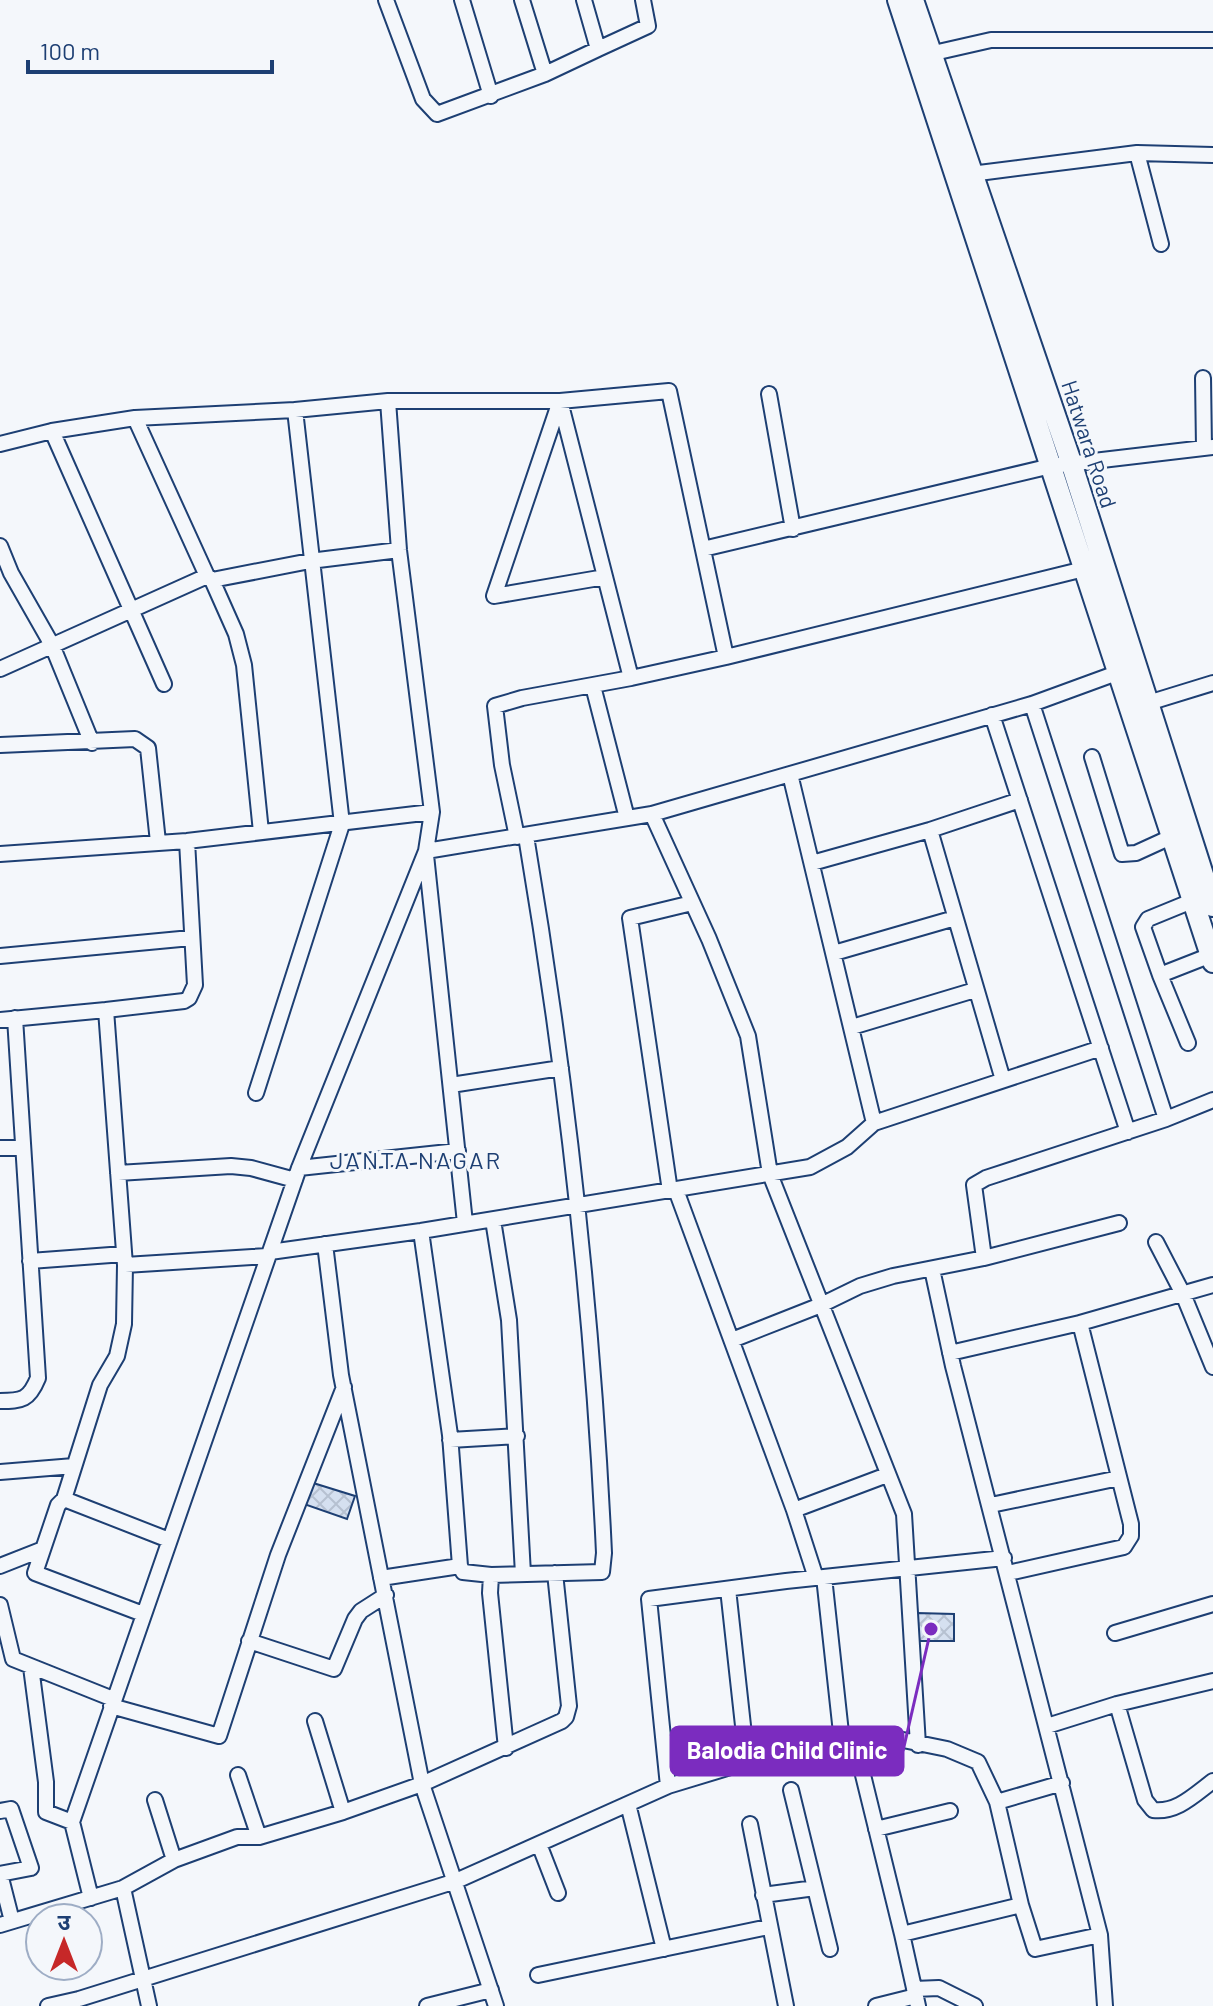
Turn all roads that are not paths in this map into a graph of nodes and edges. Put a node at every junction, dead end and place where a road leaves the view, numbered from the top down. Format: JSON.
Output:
{"nodes":[{"id":1,"x":386,"y":0,"type":"edge"},
{"id":2,"x":462,"y":0,"type":"edge"},
{"id":3,"x":522,"y":0,"type":"edge"},
{"id":4,"x":584,"y":0,"type":"edge"},
{"id":5,"x":643,"y":0,"type":"edge"},
{"id":6,"x":898,"y":0,"type":"edge"},
{"id":7,"x":913,"y":0,"type":"edge"},
{"id":8,"x":1213,"y":36,"type":"edge"},
{"id":9,"x":598,"y":49,"type":"junction"},
{"id":10,"x":924,"y":55,"type":"junction"},
{"id":11,"x":545,"y":74,"type":"junction"},
{"id":12,"x":491,"y":96,"type":"junction"},
{"id":13,"x":1137,"y":153,"type":"junction"},
{"id":14,"x":1213,"y":155,"type":"edge"},
{"id":15,"x":964,"y":175,"type":"junction"},
{"id":16,"x":1161,"y":244,"type":"dead end"},
{"id":17,"x":1203,"y":378,"type":"dead end"},
{"id":18,"x":769,"y":394,"type":"dead end"},
{"id":19,"x":388,"y":401,"type":"junction"},
{"id":20,"x":560,"y":401,"type":"junction"},
{"id":21,"x":295,"y":410,"type":"junction"},
{"id":22,"x":135,"y":418,"type":"junction"},
{"id":23,"x":52,"y":431,"type":"junction"},
{"id":24,"x":0,"y":444,"type":"edge"},
{"id":25,"x":1209,"y":448,"type":"edge"},
{"id":26,"x":1061,"y":464,"type":"junction"},
{"id":27,"x":793,"y":529,"type":"junction"},
{"id":28,"x":0,"y":546,"type":"edge"},
{"id":29,"x":703,"y":549,"type":"junction"},
{"id":30,"x":399,"y":550,"type":"junction"},
{"id":31,"x":310,"y":561,"type":"junction"},
{"id":32,"x":1084,"y":569,"type":"junction"},
{"id":33,"x":605,"y":577,"type":"junction"},
{"id":34,"x":209,"y":578,"type":"junction"},
{"id":35,"x":132,"y":611,"type":"junction"},
{"id":36,"x":52,"y":645,"type":"junction"},
{"id":37,"x":726,"y":657,"type":"junction"},
{"id":38,"x":0,"y":669,"type":"edge"},
{"id":39,"x":1127,"y":670,"type":"junction"},
{"id":40,"x":631,"y":678,"type":"junction"},
{"id":41,"x":1213,"y":683,"type":"edge"},
{"id":42,"x":164,"y":684,"type":"dead end"},
{"id":43,"x":593,"y":686,"type":"junction"},
{"id":44,"x":1148,"y":703,"type":"junction"},
{"id":45,"x":1032,"y":704,"type":"junction"},
{"id":46,"x":992,"y":715,"type":"junction"},
{"id":47,"x":92,"y":743,"type":"junction"},
{"id":48,"x":0,"y":745,"type":"edge"},
{"id":49,"x":1092,"y":757,"type":"dead end"},
{"id":50,"x":790,"y":774,"type":"junction"},
{"id":51,"x":1020,"y":800,"type":"junction"},
{"id":52,"x":432,"y":812,"type":"junction"},
{"id":53,"x":652,"y":814,"type":"junction"},
{"id":54,"x":627,"y":818,"type":"junction"},
{"id":55,"x":342,"y":824,"type":"junction"},
{"id":56,"x":930,"y":830,"type":"junction"},
{"id":57,"x":261,"y":832,"type":"junction"},
{"id":58,"x":521,"y":837,"type":"junction"},
{"id":59,"x":1171,"y":837,"type":"junction"},
{"id":60,"x":187,"y":841,"type":"junction"},
{"id":61,"x":158,"y":842,"type":"junction"},
{"id":62,"x":426,"y":851,"type":"junction"},
{"id":63,"x":0,"y":854,"type":"edge"},
{"id":64,"x":812,"y":863,"type":"junction"},
{"id":65,"x":1192,"y":901,"type":"junction"},
{"id":66,"x":692,"y":903,"type":"junction"},
{"id":67,"x":1213,"y":906,"type":"edge"},
{"id":68,"x":955,"y":918,"type":"junction"},
{"id":69,"x":191,"y":938,"type":"junction"},
{"id":70,"x":834,"y":953,"type":"junction"},
{"id":71,"x":0,"y":956,"type":"edge"},
{"id":72,"x":1212,"y":958,"type":"edge"},
{"id":73,"x":1160,"y":975,"type":"junction"},
{"id":74,"x":975,"y":990,"type":"junction"},
{"id":75,"x":106,"y":1010,"type":"junction"},
{"id":76,"x":7,"y":1019,"type":"edge"},
{"id":77,"x":852,"y":1027,"type":"junction"},
{"id":78,"x":1188,"y":1043,"type":"dead end"},
{"id":79,"x":1101,"y":1048,"type":"junction"},
{"id":80,"x":561,"y":1068,"type":"junction"},
{"id":81,"x":1003,"y":1080,"type":"junction"},
{"id":82,"x":451,"y":1085,"type":"junction"},
{"id":83,"x":256,"y":1093,"type":"dead end"},
{"id":84,"x":1213,"y":1100,"type":"edge"},
{"id":85,"x":1166,"y":1119,"type":"junction"},
{"id":86,"x":874,"y":1123,"type":"junction"},
{"id":87,"x":1128,"y":1132,"type":"junction"},
{"id":88,"x":0,"y":1148,"type":"edge"},
{"id":89,"x":23,"y":1148,"type":"junction"},
{"id":90,"x":458,"y":1151,"type":"junction"},
{"id":91,"x":118,"y":1173,"type":"junction"},
{"id":92,"x":297,"y":1174,"type":"junction"},
{"id":93,"x":770,"y":1174,"type":"junction"},
{"id":94,"x":673,"y":1190,"type":"junction"},
{"id":95,"x":577,"y":1206,"type":"junction"},
{"id":96,"x":493,"y":1220,"type":"junction"},
{"id":97,"x":465,"y":1223,"type":"junction"},
{"id":98,"x":1119,"y":1223,"type":"dead end"},
{"id":99,"x":421,"y":1231,"type":"junction"},
{"id":100,"x":1156,"y":1242,"type":"dead end"},
{"id":101,"x":325,"y":1244,"type":"junction"},
{"id":102,"x":269,"y":1254,"type":"junction"},
{"id":103,"x":984,"y":1258,"type":"junction"},
{"id":104,"x":124,"y":1260,"type":"junction"},
{"id":105,"x":30,"y":1261,"type":"junction"},
{"id":106,"x":932,"y":1269,"type":"junction"},
{"id":107,"x":1213,"y":1285,"type":"edge"},
{"id":108,"x":1183,"y":1294,"type":"junction"},
{"id":109,"x":821,"y":1305,"type":"junction"},
{"id":110,"x":1080,"y":1323,"type":"junction"},
{"id":111,"x":732,"y":1340,"type":"junction"},
{"id":112,"x":950,"y":1353,"type":"junction"},
{"id":113,"x":1213,"y":1367,"type":"edge"},
{"id":114,"x":344,"y":1387,"type":"junction"},
{"id":115,"x":0,"y":1401,"type":"edge"},
{"id":116,"x":517,"y":1436,"type":"junction"},
{"id":117,"x":450,"y":1440,"type":"junction"},
{"id":118,"x":74,"y":1466,"type":"junction"},
{"id":119,"x":0,"y":1472,"type":"edge"},
{"id":120,"x":887,"y":1475,"type":"junction"},
{"id":121,"x":1119,"y":1478,"type":"junction"},
{"id":122,"x":64,"y":1499,"type":"junction"},
{"id":123,"x":991,"y":1505,"type":"junction"},
{"id":124,"x":794,"y":1510,"type":"junction"},
{"id":125,"x":169,"y":1540,"type":"junction"},
{"id":126,"x":43,"y":1549,"type":"junction"},
{"id":127,"x":0,"y":1566,"type":"edge"},
{"id":128,"x":460,"y":1566,"type":"junction"},
{"id":129,"x":1006,"y":1566,"type":"junction"},
{"id":130,"x":905,"y":1568,"type":"junction"},
{"id":131,"x":555,"y":1573,"type":"junction"},
{"id":132,"x":523,"y":1574,"type":"junction"},
{"id":133,"x":491,"y":1575,"type":"junction"},
{"id":134,"x":382,"y":1577,"type":"junction"},
{"id":135,"x":820,"y":1577,"type":"junction"},
{"id":136,"x":728,"y":1589,"type":"junction"},
{"id":137,"x":386,"y":1595,"type":"junction"},
{"id":138,"x":1213,"y":1604,"type":"edge"},
{"id":139,"x":0,"y":1605,"type":"edge"},
{"id":140,"x":143,"y":1614,"type":"junction"},
{"id":141,"x":1115,"y":1633,"type":"dead end"},
{"id":142,"x":249,"y":1641,"type":"junction"},
{"id":143,"x":31,"y":1667,"type":"junction"},
{"id":144,"x":1213,"y":1681,"type":"edge"},
{"id":145,"x":112,"y":1703,"type":"junction"},
{"id":146,"x":1117,"y":1704,"type":"junction"},
{"id":147,"x":315,"y":1721,"type":"dead end"},
{"id":148,"x":1047,"y":1726,"type":"junction"},
{"id":149,"x":842,"y":1742,"type":"junction"},
{"id":150,"x":918,"y":1745,"type":"junction"},
{"id":151,"x":506,"y":1748,"type":"junction"},
{"id":152,"x":747,"y":1762,"type":"junction"},
{"id":153,"x":238,"y":1775,"type":"dead end"},
{"id":154,"x":863,"y":1775,"type":"dead end"},
{"id":155,"x":1213,"y":1781,"type":"edge"},
{"id":156,"x":1062,"y":1783,"type":"junction"},
{"id":157,"x":422,"y":1784,"type":"junction"},
{"id":158,"x":668,"y":1786,"type":"junction"},
{"id":159,"x":791,"y":1790,"type":"dead end"},
{"id":160,"x":155,"y":1800,"type":"dead end"},
{"id":161,"x":997,"y":1802,"type":"junction"},
{"id":162,"x":628,"y":1804,"type":"junction"},
{"id":163,"x":0,"y":1811,"type":"edge"},
{"id":164,"x":950,"y":1811,"type":"dead end"},
{"id":165,"x":343,"y":1812,"type":"junction"},
{"id":166,"x":72,"y":1822,"type":"junction"},
{"id":167,"x":750,"y":1824,"type":"dead end"},
{"id":168,"x":876,"y":1829,"type":"junction"},
{"id":169,"x":259,"y":1837,"type":"junction"},
{"id":170,"x":539,"y":1844,"type":"junction"},
{"id":171,"x":174,"y":1860,"type":"junction"},
{"id":172,"x":0,"y":1874,"type":"edge"},
{"id":173,"x":456,"y":1881,"type":"junction"},
{"id":174,"x":123,"y":1888,"type":"junction"},
{"id":175,"x":815,"y":1888,"type":"junction"},
{"id":176,"x":558,"y":1893,"type":"dead end"},
{"id":177,"x":763,"y":1895,"type":"junction"},
{"id":178,"x":91,"y":1898,"type":"junction"},
{"id":179,"x":1021,"y":1905,"type":"junction"},
{"id":180,"x":6,"y":1923,"type":"edge"},
{"id":181,"x":768,"y":1927,"type":"junction"},
{"id":182,"x":902,"y":1934,"type":"junction"},
{"id":183,"x":1100,"y":1935,"type":"junction"},
{"id":184,"x":664,"y":1949,"type":"junction"},
{"id":185,"x":830,"y":1949,"type":"dead end"},
{"id":186,"x":538,"y":1975,"type":"dead end"},
{"id":187,"x":143,"y":1979,"type":"junction"},
{"id":188,"x":491,"y":1990,"type":"junction"},
{"id":189,"x":916,"y":1997,"type":"edge"},
{"id":190,"x":48,"y":2006,"type":"edge"},
{"id":191,"x":149,"y":2006,"type":"edge"},
{"id":192,"x":427,"y":2006,"type":"edge"},
{"id":193,"x":496,"y":2006,"type":"edge"},
{"id":194,"x":786,"y":2006,"type":"edge"},
{"id":195,"x":876,"y":2006,"type":"edge"},
{"id":196,"x":975,"y":2006,"type":"edge"},
{"id":197,"x":1105,"y":2006,"type":"edge"}],
"edges":[{"from":1,"to":12,"type":"street"},
{"from":2,"to":12,"type":"street"},
{"from":3,"to":11,"type":"street"},
{"from":4,"to":9,"type":"street"},
{"from":5,"to":9,"type":"street"},
{"from":6,"to":10,"type":"street"},
{"from":7,"to":10,"type":"street","name":"Hatwara Road"},
{"from":8,"to":10,"type":"street"},
{"from":9,"to":11,"type":"street"},
{"from":10,"to":15,"type":"street","name":"Hatwara Road"},
{"from":11,"to":12,"type":"street"},
{"from":13,"to":14,"type":"street"},
{"from":13,"to":15,"type":"street"},
{"from":13,"to":16,"type":"street"},
{"from":15,"to":26,"type":"street","name":"Hatwara Road"},
{"from":17,"to":25,"type":"street"},
{"from":18,"to":27,"type":"street"},
{"from":19,"to":20,"type":"street"},
{"from":19,"to":21,"type":"street"},
{"from":19,"to":30,"type":"street"},
{"from":20,"to":29,"type":"street"},
{"from":20,"to":33,"type":"street"},
{"from":20,"to":33,"type":"street"},
{"from":21,"to":22,"type":"street"},
{"from":21,"to":31,"type":"street"},
{"from":22,"to":23,"type":"street"},
{"from":22,"to":34,"type":"street"},
{"from":23,"to":24,"type":"street"},
{"from":23,"to":35,"type":"street"},
{"from":25,"to":26,"type":"street"},
{"from":26,"to":27,"type":"street"},
{"from":26,"to":32,"type":"street"},
{"from":26,"to":39,"type":"street","name":"Hatwara Road"},
{"from":27,"to":29,"type":"street"},
{"from":28,"to":36,"type":"street"},
{"from":29,"to":37,"type":"street"},
{"from":30,"to":31,"type":"street"},
{"from":30,"to":52,"type":"street"},
{"from":31,"to":34,"type":"street"},
{"from":31,"to":55,"type":"street"},
{"from":32,"to":37,"type":"street"},
{"from":32,"to":39,"type":"street"},
{"from":33,"to":40,"type":"street"},
{"from":34,"to":35,"type":"street"},
{"from":34,"to":57,"type":"street"},
{"from":35,"to":36,"type":"street"},
{"from":35,"to":42,"type":"street"},
{"from":36,"to":38,"type":"street"},
{"from":36,"to":47,"type":"street"},
{"from":37,"to":40,"type":"street"},
{"from":39,"to":44,"type":"street","name":"Hatwara Road"},
{"from":39,"to":45,"type":"street"},
{"from":39,"to":59,"type":"street"},
{"from":40,"to":43,"type":"street"},
{"from":41,"to":44,"type":"street"},
{"from":43,"to":54,"type":"street"},
{"from":43,"to":58,"type":"street"},
{"from":44,"to":67,"type":"street","name":"Hatwara Road"},
{"from":45,"to":46,"type":"street"},
{"from":45,"to":85,"type":"street"},
{"from":46,"to":50,"type":"street"},
{"from":46,"to":51,"type":"street"},
{"from":47,"to":48,"type":"street"},
{"from":47,"to":61,"type":"street"},
{"from":49,"to":59,"type":"street"},
{"from":50,"to":53,"type":"street"},
{"from":50,"to":64,"type":"street"},
{"from":51,"to":56,"type":"street"},
{"from":51,"to":79,"type":"street"},
{"from":52,"to":55,"type":"street"},
{"from":52,"to":62,"type":"street"},
{"from":53,"to":54,"type":"street"},
{"from":53,"to":66,"type":"street"},
{"from":54,"to":58,"type":"street"},
{"from":55,"to":57,"type":"street"},
{"from":55,"to":83,"type":"street"},
{"from":56,"to":64,"type":"street"},
{"from":56,"to":68,"type":"street"},
{"from":57,"to":60,"type":"street"},
{"from":58,"to":62,"type":"street"},
{"from":58,"to":80,"type":"street"},
{"from":59,"to":65,"type":"street"},
{"from":60,"to":61,"type":"street"},
{"from":60,"to":69,"type":"street"},
{"from":61,"to":63,"type":"street"},
{"from":62,"to":82,"type":"street"},
{"from":62,"to":92,"type":"street"},
{"from":64,"to":70,"type":"street"},
{"from":65,"to":72,"type":"street"},
{"from":65,"to":73,"type":"street"},
{"from":66,"to":93,"type":"street"},
{"from":66,"to":94,"type":"street"},
{"from":68,"to":70,"type":"street"},
{"from":68,"to":74,"type":"street"},
{"from":69,"to":71,"type":"street"},
{"from":69,"to":75,"type":"street"},
{"from":70,"to":77,"type":"street"},
{"from":72,"to":73,"type":"street"},
{"from":73,"to":78,"type":"street"},
{"from":74,"to":77,"type":"street"},
{"from":74,"to":81,"type":"street"},
{"from":75,"to":76,"type":"street"},
{"from":75,"to":91,"type":"street"},
{"from":76,"to":89,"type":"street"},
{"from":77,"to":86,"type":"street"},
{"from":79,"to":81,"type":"street"},
{"from":79,"to":87,"type":"street"},
{"from":80,"to":82,"type":"street"},
{"from":80,"to":95,"type":"street"},
{"from":81,"to":86,"type":"street"},
{"from":82,"to":90,"type":"street"},
{"from":84,"to":85,"type":"street"},
{"from":85,"to":87,"type":"street"},
{"from":86,"to":93,"type":"street"},
{"from":87,"to":103,"type":"street"},
{"from":88,"to":89,"type":"street"},
{"from":89,"to":105,"type":"street"},
{"from":90,"to":92,"type":"street"},
{"from":90,"to":97,"type":"street"},
{"from":91,"to":92,"type":"street"},
{"from":91,"to":104,"type":"street"},
{"from":92,"to":102,"type":"street"},
{"from":93,"to":94,"type":"street"},
{"from":93,"to":109,"type":"street"},
{"from":94,"to":95,"type":"street"},
{"from":94,"to":111,"type":"street"},
{"from":95,"to":96,"type":"street"},
{"from":95,"to":131,"type":"street"},
{"from":96,"to":97,"type":"street"},
{"from":96,"to":116,"type":"street"},
{"from":97,"to":99,"type":"street"},
{"from":98,"to":103,"type":"street"},
{"from":99,"to":101,"type":"street"},
{"from":99,"to":117,"type":"street"},
{"from":100,"to":108,"type":"street"},
{"from":101,"to":102,"type":"street"},
{"from":101,"to":114,"type":"street"},
{"from":102,"to":104,"type":"street"},
{"from":102,"to":125,"type":"street"},
{"from":103,"to":106,"type":"street"},
{"from":104,"to":105,"type":"street"},
{"from":104,"to":118,"type":"street"},
{"from":105,"to":115,"type":"street"},
{"from":106,"to":109,"type":"street"},
{"from":106,"to":112,"type":"street"},
{"from":107,"to":108,"type":"street"},
{"from":108,"to":110,"type":"street"},
{"from":108,"to":113,"type":"street"},
{"from":109,"to":111,"type":"street"},
{"from":109,"to":120,"type":"street"},
{"from":110,"to":112,"type":"street"},
{"from":110,"to":121,"type":"street"},
{"from":111,"to":124,"type":"street"},
{"from":112,"to":123,"type":"street"},
{"from":114,"to":134,"type":"street"},
{"from":114,"to":142,"type":"street"},
{"from":116,"to":117,"type":"street"},
{"from":116,"to":132,"type":"street"},
{"from":117,"to":128,"type":"street"},
{"from":118,"to":119,"type":"street"},
{"from":118,"to":122,"type":"street"},
{"from":120,"to":124,"type":"street"},
{"from":120,"to":130,"type":"street"},
{"from":121,"to":123,"type":"street"},
{"from":121,"to":129,"type":"street"},
{"from":122,"to":125,"type":"street"},
{"from":122,"to":126,"type":"street"},
{"from":123,"to":129,"type":"street"},
{"from":124,"to":135,"type":"street"},
{"from":125,"to":140,"type":"street"},
{"from":126,"to":127,"type":"street"},
{"from":126,"to":140,"type":"street"},
{"from":128,"to":133,"type":"street"},
{"from":128,"to":134,"type":"street"},
{"from":129,"to":130,"type":"street"},
{"from":129,"to":148,"type":"street"},
{"from":130,"to":135,"type":"street"},
{"from":130,"to":150,"type":"street"},
{"from":131,"to":132,"type":"street"},
{"from":131,"to":151,"type":"street"},
{"from":132,"to":133,"type":"street"},
{"from":133,"to":151,"type":"street"},
{"from":134,"to":137,"type":"street"},
{"from":135,"to":136,"type":"street"},
{"from":135,"to":149,"type":"street"},
{"from":136,"to":152,"type":"street"},
{"from":136,"to":158,"type":"street"},
{"from":137,"to":142,"type":"street"},
{"from":137,"to":157,"type":"street"},
{"from":138,"to":141,"type":"street"},
{"from":139,"to":143,"type":"street"},
{"from":140,"to":145,"type":"street"},
{"from":142,"to":145,"type":"street"},
{"from":143,"to":145,"type":"street"},
{"from":143,"to":166,"type":"street"},
{"from":144,"to":146,"type":"street"},
{"from":145,"to":166,"type":"street"},
{"from":146,"to":148,"type":"street"},
{"from":146,"to":155,"type":"street"},
{"from":147,"to":165,"type":"street"},
{"from":148,"to":156,"type":"street"},
{"from":149,"to":150,"type":"street"},
{"from":149,"to":152,"type":"street"},
{"from":150,"to":161,"type":"street"},
{"from":151,"to":157,"type":"street"},
{"from":152,"to":158,"type":"street"},
{"from":153,"to":169,"type":"street"},
{"from":154,"to":168,"type":"street"},
{"from":156,"to":161,"type":"street"},
{"from":156,"to":183,"type":"street"},
{"from":157,"to":165,"type":"street"},
{"from":157,"to":173,"type":"street"},
{"from":158,"to":162,"type":"street"},
{"from":159,"to":175,"type":"street"},
{"from":160,"to":171,"type":"street"},
{"from":161,"to":179,"type":"street"},
{"from":162,"to":170,"type":"street"},
{"from":162,"to":184,"type":"street"},
{"from":163,"to":172,"type":"street"},
{"from":164,"to":168,"type":"street"},
{"from":165,"to":169,"type":"street"},
{"from":166,"to":178,"type":"street"},
{"from":167,"to":177,"type":"street"},
{"from":168,"to":182,"type":"street"},
{"from":169,"to":171,"type":"street"},
{"from":170,"to":173,"type":"street"},
{"from":170,"to":176,"type":"street"},
{"from":171,"to":174,"type":"street"},
{"from":172,"to":180,"type":"street"},
{"from":173,"to":187,"type":"street"},
{"from":173,"to":188,"type":"street"},
{"from":174,"to":178,"type":"street"},
{"from":174,"to":187,"type":"street"},
{"from":175,"to":177,"type":"street"},
{"from":175,"to":185,"type":"street"},
{"from":177,"to":181,"type":"street"},
{"from":178,"to":180,"type":"street"},
{"from":179,"to":182,"type":"street"},
{"from":179,"to":183,"type":"street"},
{"from":181,"to":184,"type":"street"},
{"from":181,"to":194,"type":"street"},
{"from":182,"to":189,"type":"street"},
{"from":183,"to":197,"type":"street"},
{"from":184,"to":186,"type":"street"},
{"from":187,"to":190,"type":"street"},
{"from":187,"to":191,"type":"street"},
{"from":188,"to":192,"type":"street"},
{"from":188,"to":193,"type":"street"},
{"from":189,"to":195,"type":"street"},
{"from":189,"to":196,"type":"street"}]}
